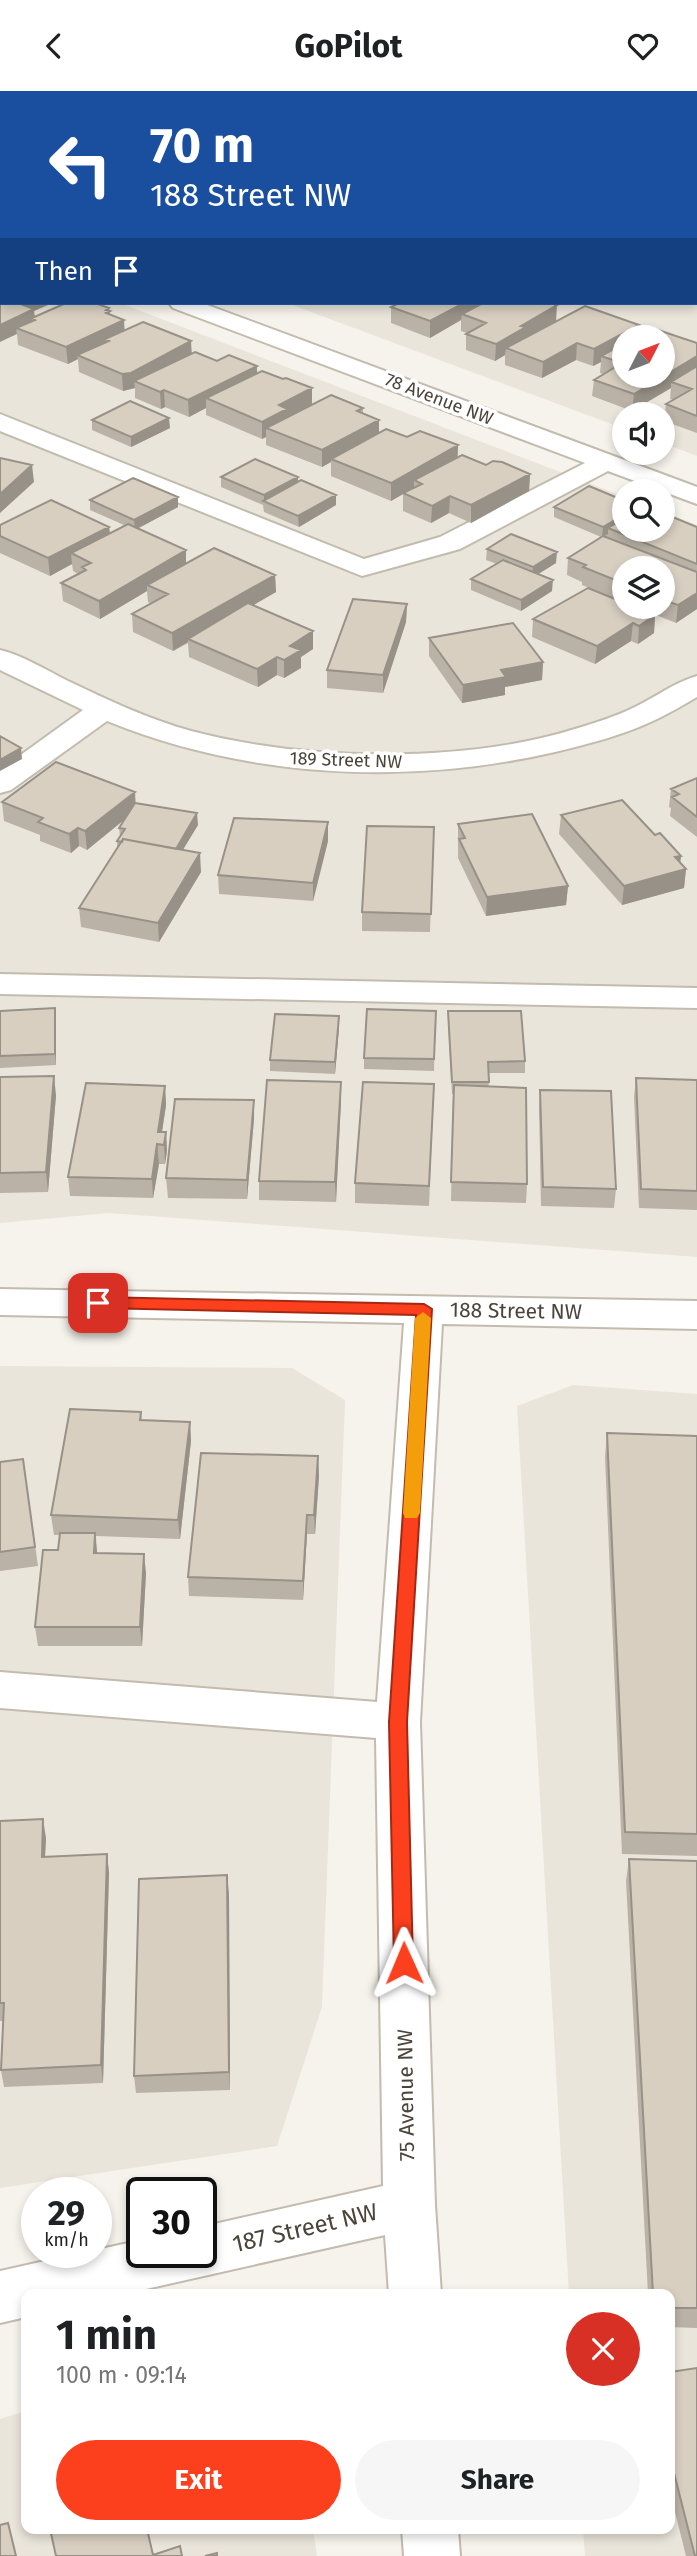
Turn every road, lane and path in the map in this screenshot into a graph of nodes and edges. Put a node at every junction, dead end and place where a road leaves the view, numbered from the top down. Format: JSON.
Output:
{"nodes":[{"id":1,"x":186,"y":305,"type":"edge"},
{"id":2,"x":0,"y":422,"type":"edge"},
{"id":3,"x":606,"y":462,"type":"junction"},
{"id":4,"x":697,"y":496,"type":"edge"},
{"id":5,"x":0,"y":659,"type":"edge"},
{"id":6,"x":697,"y":685,"type":"edge"},
{"id":7,"x":103,"y":710,"type":"junction"},
{"id":8,"x":0,"y":785,"type":"edge"},
{"id":9,"x":0,"y":984,"type":"edge"},
{"id":10,"x":697,"y":998,"type":"edge"},
{"id":11,"x":0,"y":1302,"type":"edge"},
{"id":12,"x":424,"y":1309,"type":"junction"},
{"id":13,"x":697,"y":1315,"type":"edge"},
{"id":14,"x":0,"y":1690,"type":"edge"},
{"id":15,"x":398,"y":1722,"type":"junction"},
{"id":16,"x":409,"y":2205,"type":"junction"},
{"id":17,"x":217,"y":2248,"type":"edge"},
{"id":18,"x":129,"y":2268,"type":"edge"},
{"id":19,"x":36,"y":2289,"type":"edge"},
{"id":20,"x":415,"y":2289,"type":"edge"},
{"id":21,"x":21,"y":2292,"type":"edge"},
{"id":22,"x":0,"y":2297,"type":"edge"},
{"id":23,"x":430,"y":2534,"type":"edge"},
{"id":24,"x":432,"y":2556,"type":"edge"}],
"edges":[{"from":1,"to":3,"type":"street","name":"78 Avenue NW"},
{"from":2,"to":3,"type":"street"},
{"from":3,"to":4,"type":"street","name":"78 Avenue NW"},
{"from":5,"to":7,"type":"street","name":"189 Street NW"},
{"from":6,"to":7,"type":"street","name":"189 Street NW"},
{"from":7,"to":8,"type":"street"},
{"from":9,"to":10,"type":"street"},
{"from":11,"to":12,"type":"street","name":"188 Street NW"},
{"from":12,"to":13,"type":"street","name":"188 Street NW"},
{"from":12,"to":15,"type":"street","name":"75 Avenue NW"},
{"from":14,"to":15,"type":"street"},
{"from":15,"to":16,"type":"street","name":"75 Avenue NW"},
{"from":16,"to":17,"type":"street","name":"187 Street NW"},
{"from":16,"to":20,"type":"street","name":"75 Avenue NW"},
{"from":18,"to":19,"type":"street","name":"187 Street NW"},
{"from":21,"to":22,"type":"street","name":"187 Street NW"},
{"from":23,"to":24,"type":"street"}]}
